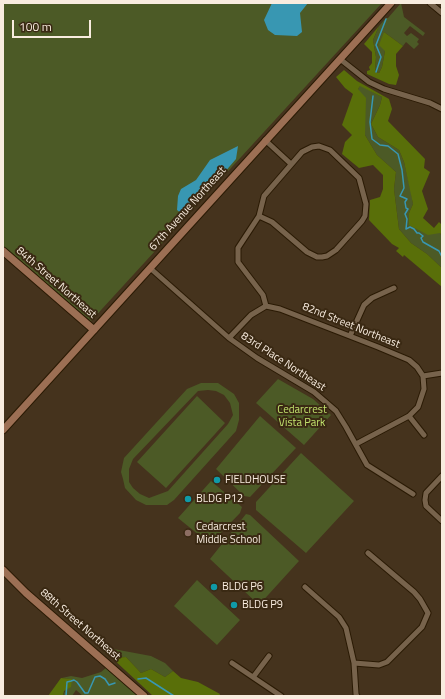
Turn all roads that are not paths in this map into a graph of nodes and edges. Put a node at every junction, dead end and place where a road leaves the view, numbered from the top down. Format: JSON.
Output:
{"nodes":[{"id":1,"x":391,"y":3,"type":"edge"},
{"id":2,"x":430,"y":3,"type":"edge"},
{"id":3,"x":442,"y":13,"type":"edge"},
{"id":4,"x":340,"y":59,"type":"junction"},
{"id":5,"x":442,"y":109,"type":"edge"},
{"id":6,"x":264,"y":140,"type":"junction"},
{"id":7,"x":291,"y":164,"type":"junction"},
{"id":8,"x":259,"y":216,"type":"junction"},
{"id":9,"x":3,"y":251,"type":"edge"},
{"id":10,"x":150,"y":268,"type":"junction"},
{"id":11,"x":394,"y":288,"type":"dead end"},
{"id":12,"x":266,"y":306,"type":"junction"},
{"id":13,"x":94,"y":330,"type":"junction"},
{"id":14,"x":350,"y":336,"type":"junction"},
{"id":15,"x":229,"y":338,"type":"junction"},
{"id":16,"x":442,"y":373,"type":"edge"},
{"id":17,"x":422,"y":376,"type":"junction"},
{"id":18,"x":409,"y":416,"type":"junction"},
{"id":19,"x":3,"y":430,"type":"edge"},
{"id":20,"x":424,"y":435,"type":"dead end"},
{"id":21,"x":356,"y":444,"type":"junction"},
{"id":22,"x":442,"y":476,"type":"edge"},
{"id":23,"x":413,"y":494,"type":"dead end"},
{"id":24,"x":442,"y":521,"type":"edge"},
{"id":25,"x":368,"y":554,"type":"dead end"},
{"id":26,"x":3,"y":570,"type":"edge"},
{"id":27,"x":305,"y":588,"type":"dead end"},
{"id":28,"x":269,"y":656,"type":"dead end"},
{"id":29,"x":232,"y":662,"type":"dead end"},
{"id":30,"x":354,"y":663,"type":"junction"},
{"id":31,"x":254,"y":676,"type":"junction"},
{"id":32,"x":355,"y":695,"type":"edge"},
{"id":33,"x":144,"y":696,"type":"edge"},
{"id":34,"x":281,"y":696,"type":"edge"}],
"edges":[{"from":1,"to":4,"type":"main road","name":"67th Avenue Northeast"},
{"from":2,"to":3,"type":"street"},
{"from":4,"to":5,"type":"street"},
{"from":4,"to":6,"type":"main road","name":"67th Avenue Northeast"},
{"from":6,"to":7,"type":"street"},
{"from":6,"to":10,"type":"main road","name":"67th Avenue Northeast"},
{"from":7,"to":8,"type":"street"},
{"from":7,"to":8,"type":"street"},
{"from":8,"to":12,"type":"street"},
{"from":9,"to":13,"type":"main road","name":"84th Street Northeast"},
{"from":10,"to":13,"type":"main road","name":"67th Avenue Northeast"},
{"from":10,"to":15,"type":"street","name":"83rd Place Northeast"},
{"from":11,"to":14,"type":"street"},
{"from":12,"to":14,"type":"street","name":"82nd Street Northeast"},
{"from":12,"to":15,"type":"street"},
{"from":13,"to":19,"type":"main road","name":"67th Avenue Northeast"},
{"from":14,"to":17,"type":"street","name":"82nd Street Northeast"},
{"from":15,"to":21,"type":"street","name":"83rd Place Northeast"},
{"from":16,"to":17,"type":"street"},
{"from":17,"to":18,"type":"street"},
{"from":18,"to":20,"type":"street"},
{"from":18,"to":21,"type":"street"},
{"from":21,"to":23,"type":"street","name":"83rd Place Northeast"},
{"from":22,"to":24,"type":"street"},
{"from":25,"to":30,"type":"street"},
{"from":26,"to":33,"type":"main road","name":"88th Street Northeast"},
{"from":27,"to":30,"type":"street"},
{"from":28,"to":31,"type":"street"},
{"from":29,"to":31,"type":"street"},
{"from":30,"to":32,"type":"street"},
{"from":31,"to":34,"type":"street"}]}
